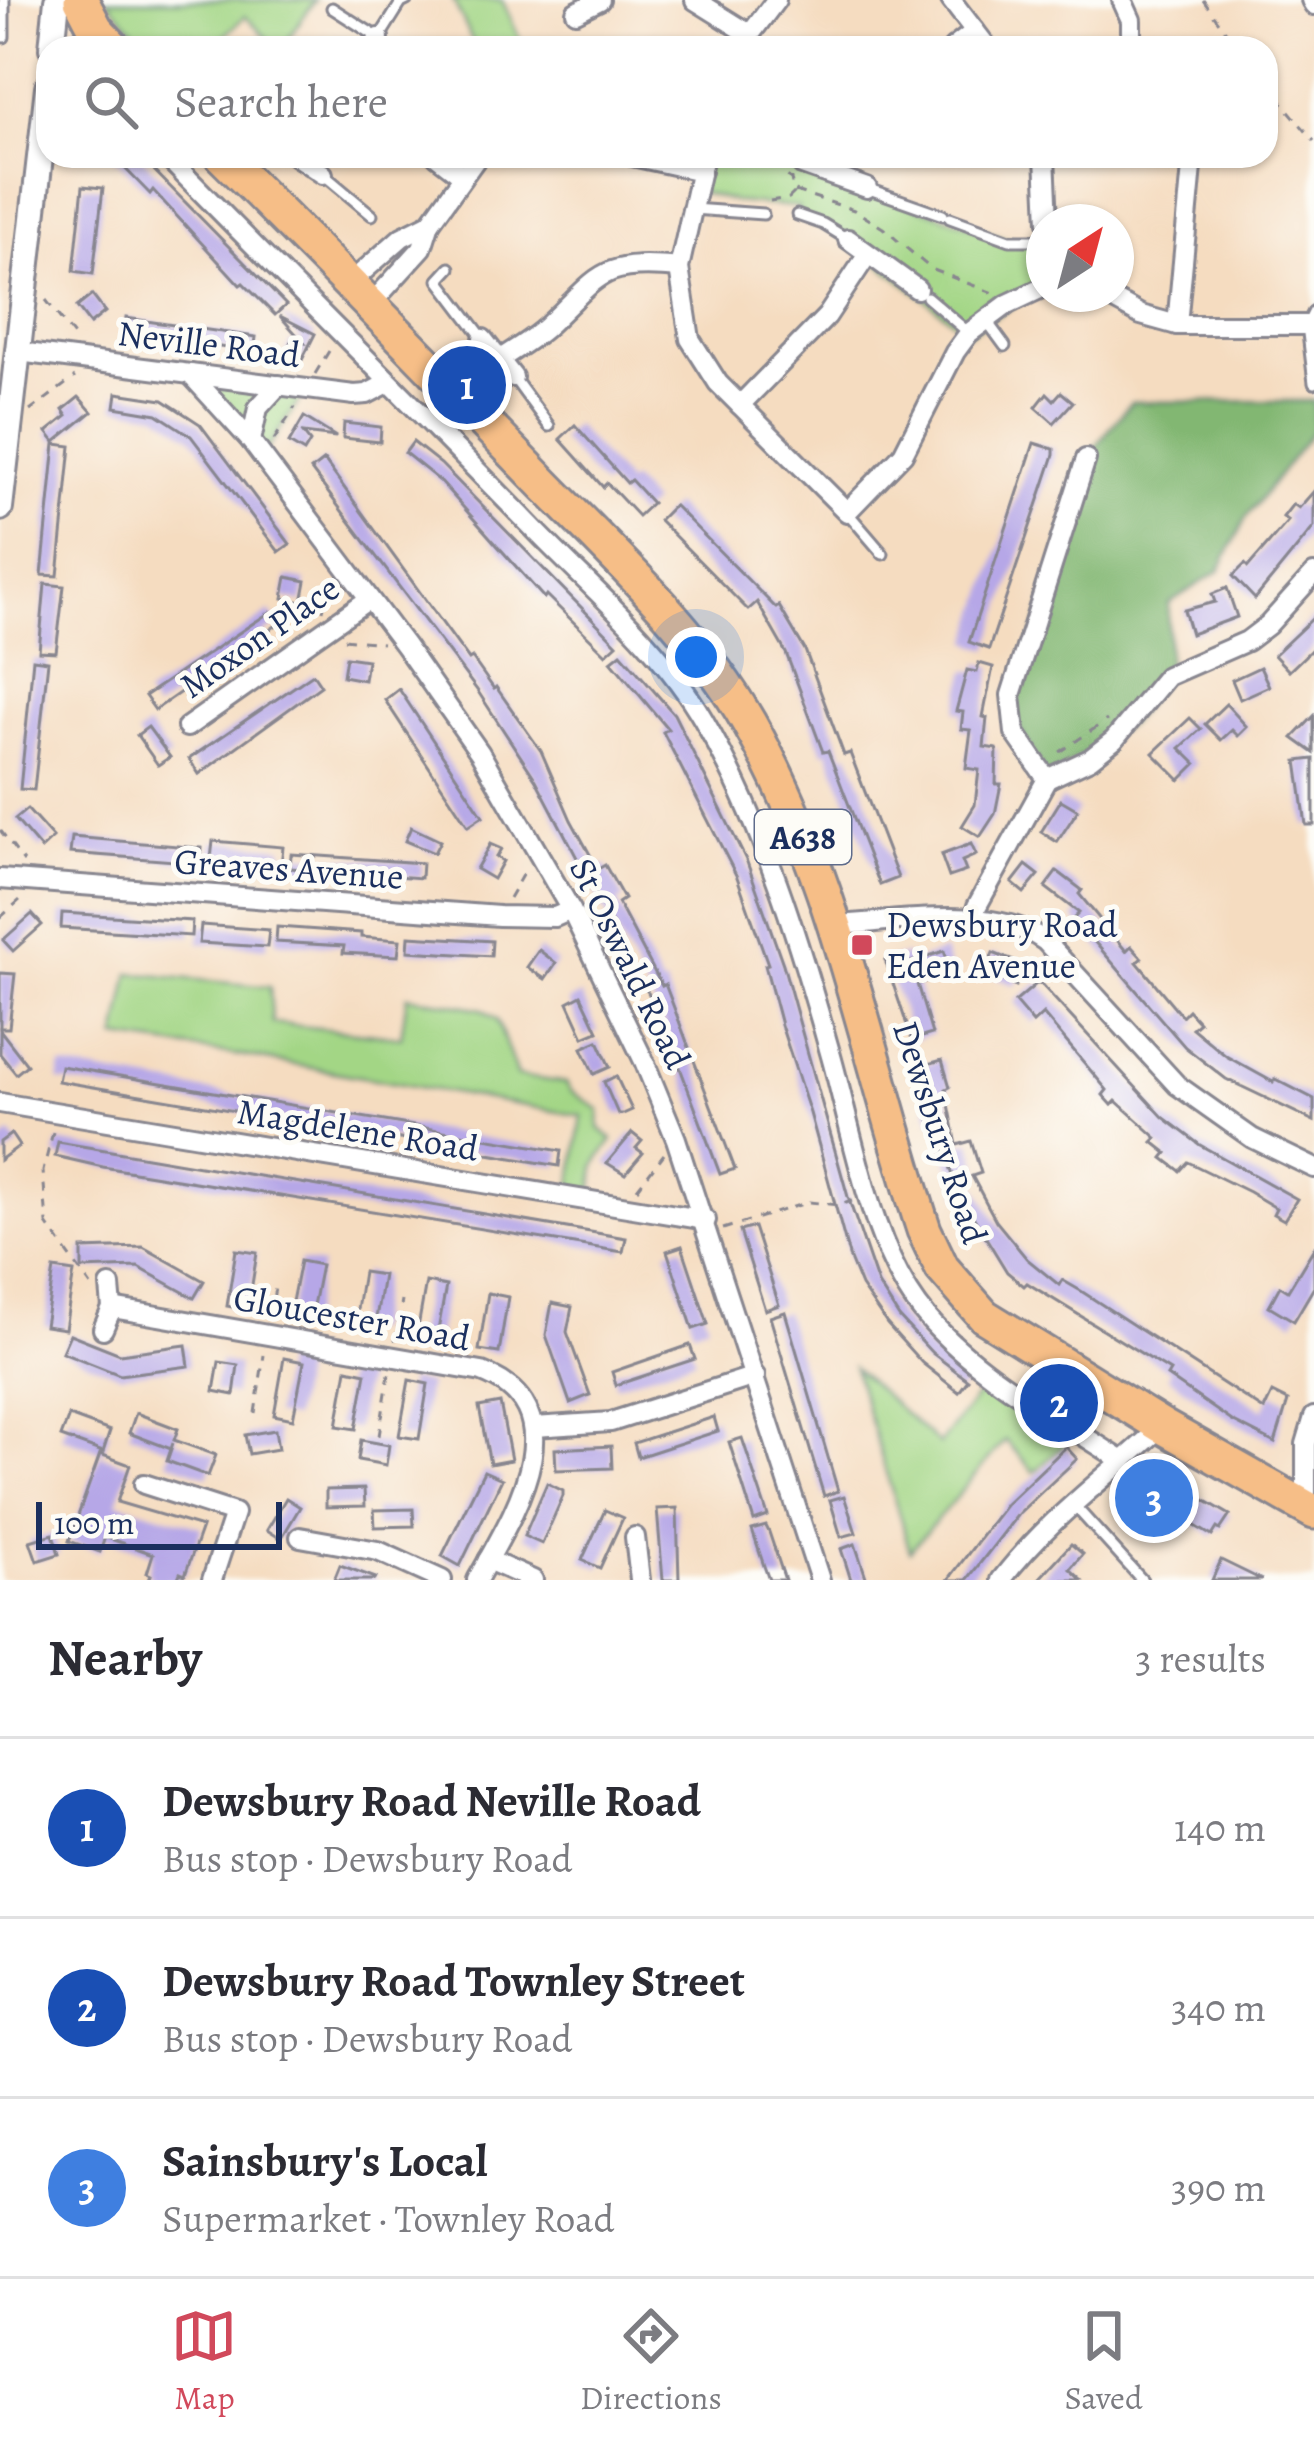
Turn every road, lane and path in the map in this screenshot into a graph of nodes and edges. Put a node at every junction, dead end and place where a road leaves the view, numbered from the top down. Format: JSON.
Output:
{"nodes":[{"id":1,"x":4,"y":0,"type":"edge"},
{"id":2,"x":58,"y":0,"type":"edge"},
{"id":3,"x":407,"y":0,"type":"edge"},
{"id":4,"x":601,"y":0,"type":"edge"},
{"id":5,"x":694,"y":0,"type":"edge"},
{"id":6,"x":776,"y":0,"type":"edge"},
{"id":7,"x":951,"y":0,"type":"edge"},
{"id":8,"x":1122,"y":0,"type":"edge"},
{"id":9,"x":1203,"y":0,"type":"edge"},
{"id":10,"x":332,"y":8,"type":"dead end"},
{"id":11,"x":576,"y":12,"type":"dead end"},
{"id":12,"x":975,"y":31,"type":"junction"},
{"id":13,"x":54,"y":36,"type":"edge"},
{"id":14,"x":367,"y":36,"type":"edge"},
{"id":15,"x":380,"y":36,"type":"edge"},
{"id":16,"x":739,"y":36,"type":"edge"},
{"id":17,"x":747,"y":36,"type":"edge"},
{"id":18,"x":969,"y":36,"type":"edge"},
{"id":19,"x":979,"y":36,"type":"edge"},
{"id":20,"x":1131,"y":36,"type":"edge"},
{"id":21,"x":1229,"y":36,"type":"edge"},
{"id":22,"x":4,"y":37,"type":"dead end"},
{"id":23,"x":1278,"y":98,"type":"edge"},
{"id":24,"x":1314,"y":142,"type":"edge"},
{"id":25,"x":39,"y":168,"type":"edge"},
{"id":26,"x":178,"y":168,"type":"edge"},
{"id":27,"x":234,"y":168,"type":"edge"},
{"id":28,"x":314,"y":168,"type":"edge"},
{"id":29,"x":453,"y":168,"type":"edge"},
{"id":30,"x":469,"y":168,"type":"edge"},
{"id":31,"x":702,"y":168,"type":"edge"},
{"id":32,"x":770,"y":168,"type":"edge"},
{"id":33,"x":812,"y":168,"type":"edge"},
{"id":34,"x":840,"y":168,"type":"edge"},
{"id":35,"x":1046,"y":168,"type":"edge"},
{"id":36,"x":1192,"y":168,"type":"edge"},
{"id":37,"x":322,"y":173,"type":"joint"},
{"id":38,"x":463,"y":176,"type":"junction"},
{"id":39,"x":837,"y":176,"type":"junction"},
{"id":40,"x":863,"y":187,"type":"junction"},
{"id":41,"x":795,"y":191,"type":"junction"},
{"id":42,"x":767,"y":202,"type":"dead end"},
{"id":43,"x":1047,"y":204,"type":"edge"},
{"id":44,"x":692,"y":209,"type":"junction"},
{"id":45,"x":854,"y":209,"type":"junction"},
{"id":46,"x":763,"y":214,"type":"dead end"},
{"id":47,"x":372,"y":215,"type":"dead end"},
{"id":48,"x":797,"y":215,"type":"dead end"},
{"id":49,"x":430,"y":223,"type":"junction"},
{"id":50,"x":848,"y":239,"type":"junction"},
{"id":51,"x":1026,"y":240,"type":"edge"},
{"id":52,"x":868,"y":254,"type":"junction"},
{"id":53,"x":450,"y":268,"type":"dead end"},
{"id":54,"x":679,"y":268,"type":"junction"},
{"id":55,"x":361,"y":293,"type":"junction"},
{"id":56,"x":922,"y":293,"type":"joint"},
{"id":57,"x":1026,"y":296,"type":"edge"},
{"id":58,"x":1008,"y":304,"type":"junction"},
{"id":59,"x":1134,"y":311,"type":"edge"},
{"id":60,"x":1310,"y":318,"type":"edge"},
{"id":61,"x":986,"y":320,"type":"junction"},
{"id":62,"x":1177,"y":325,"type":"junction"},
{"id":63,"x":969,"y":333,"type":"junction"},
{"id":64,"x":483,"y":339,"type":"joint"},
{"id":65,"x":1005,"y":346,"type":"dead end"},
{"id":66,"x":19,"y":352,"type":"junction"},
{"id":67,"x":499,"y":360,"type":"junction"},
{"id":68,"x":190,"y":374,"type":"junction"},
{"id":69,"x":513,"y":377,"type":"joint"},
{"id":70,"x":388,"y":383,"type":"junction"},
{"id":71,"x":1314,"y":383,"type":"edge"},
{"id":72,"x":279,"y":385,"type":"junction"},
{"id":73,"x":7,"y":388,"type":"edge"},
{"id":74,"x":740,"y":405,"type":"junction"},
{"id":75,"x":549,"y":426,"type":"dead end"},
{"id":76,"x":251,"y":441,"type":"junction"},
{"id":77,"x":1086,"y":459,"type":"dead end"},
{"id":78,"x":0,"y":508,"type":"edge"},
{"id":79,"x":847,"y":512,"type":"junction"},
{"id":80,"x":883,"y":554,"type":"dead end"},
{"id":81,"x":1314,"y":574,"type":"edge"},
{"id":82,"x":369,"y":599,"type":"junction"},
{"id":83,"x":1114,"y":716,"type":"dead end"},
{"id":84,"x":187,"y":727,"type":"dead end"},
{"id":85,"x":1042,"y":774,"type":"junction"},
{"id":86,"x":538,"y":848,"type":"junction"},
{"id":87,"x":0,"y":879,"type":"edge"},
{"id":88,"x":571,"y":910,"type":"junction"},
{"id":89,"x":499,"y":916,"type":"junction"},
{"id":90,"x":973,"y":920,"type":"junction"},
{"id":91,"x":836,"y":925,"type":"junction"},
{"id":92,"x":0,"y":1102,"type":"edge"},
{"id":93,"x":58,"y":1113,"type":"junction"},
{"id":94,"x":676,"y":1138,"type":"junction"},
{"id":95,"x":1314,"y":1168,"type":"edge"},
{"id":96,"x":871,"y":1197,"type":"junction"},
{"id":97,"x":624,"y":1206,"type":"junction"},
{"id":98,"x":708,"y":1227,"type":"junction"},
{"id":99,"x":110,"y":1286,"type":"joint"},
{"id":100,"x":112,"y":1308,"type":"junction"},
{"id":101,"x":103,"y":1329,"type":"dead end"},
{"id":102,"x":755,"y":1376,"type":"junction"},
{"id":103,"x":1314,"y":1417,"type":"edge"},
{"id":104,"x":1162,"y":1426,"type":"junction"},
{"id":105,"x":534,"y":1427,"type":"junction"},
{"id":106,"x":1124,"y":1462,"type":"junction"},
{"id":107,"x":144,"y":1484,"type":"dead end"},
{"id":108,"x":1072,"y":1504,"type":"junction"},
{"id":109,"x":1310,"y":1510,"type":"edge"},
{"id":110,"x":300,"y":1537,"type":"dead end"},
{"id":111,"x":635,"y":1537,"type":"dead end"},
{"id":112,"x":488,"y":1560,"type":"junction"},
{"id":113,"x":212,"y":1580,"type":"edge"},
{"id":114,"x":442,"y":1580,"type":"edge"},
{"id":115,"x":477,"y":1580,"type":"edge"},
{"id":116,"x":533,"y":1580,"type":"edge"},
{"id":117,"x":640,"y":1580,"type":"edge"},
{"id":118,"x":820,"y":1580,"type":"edge"},
{"id":119,"x":1001,"y":1580,"type":"edge"},
{"id":120,"x":1142,"y":1580,"type":"edge"}],
"edges":[{"from":1,"to":22,"type":"lane"},
{"from":2,"to":13,"type":"street"},
{"from":3,"to":15,"type":"lane"},
{"from":4,"to":11,"type":"street"},
{"from":5,"to":16,"type":"street"},
{"from":6,"to":17,"type":"street"},
{"from":7,"to":12,"type":"street"},
{"from":8,"to":20,"type":"street"},
{"from":9,"to":21,"type":"path"},
{"from":10,"to":14,"type":"lane"},
{"from":12,"to":18,"type":"street"},
{"from":12,"to":19,"type":"street"},
{"from":23,"to":24,"type":"path"},
{"from":25,"to":66,"type":"street"},
{"from":26,"to":70,"type":"street"},
{"from":27,"to":55,"type":"highway","name":"Dewsbury Road","number":"A638"},
{"from":28,"to":37,"type":"street"},
{"from":29,"to":38,"type":"street"},
{"from":30,"to":38,"type":"street"},
{"from":31,"to":44,"type":"street"},
{"from":32,"to":41,"type":"path"},
{"from":33,"to":39,"type":"street"},
{"from":34,"to":39,"type":"street"},
{"from":35,"to":43,"type":"street"},
{"from":36,"to":62,"type":"street"},
{"from":37,"to":47,"type":"lane"},
{"from":38,"to":49,"type":"street"},
{"from":39,"to":40,"type":"street"},
{"from":40,"to":45,"type":"path"},
{"from":40,"to":51,"type":"lane"},
{"from":41,"to":42,"type":"path"},
{"from":41,"to":45,"type":"path"},
{"from":44,"to":46,"type":"lane"},
{"from":44,"to":54,"type":"street"},
{"from":45,"to":50,"type":"path"},
{"from":45,"to":58,"type":"path"},
{"from":48,"to":50,"type":"lane"},
{"from":49,"to":55,"type":"street"},
{"from":49,"to":55,"type":"street"},
{"from":50,"to":52,"type":"street"},
{"from":52,"to":56,"type":"street"},
{"from":52,"to":74,"type":"street"},
{"from":53,"to":64,"type":"lane"},
{"from":54,"to":67,"type":"street"},
{"from":54,"to":74,"type":"street"},
{"from":55,"to":91,"type":"highway","name":"Dewsbury Road","number":"A638"},
{"from":56,"to":63,"type":"lane"},
{"from":57,"to":58,"type":"street"},
{"from":58,"to":61,"type":"street"},
{"from":59,"to":62,"type":"street"},
{"from":60,"to":62,"type":"street"},
{"from":60,"to":71,"type":"lane"},
{"from":61,"to":63,"type":"street"},
{"from":61,"to":65,"type":"lane"},
{"from":63,"to":79,"type":"street"},
{"from":64,"to":67,"type":"street"},
{"from":66,"to":68,"type":"street","name":"Neville Road"},
{"from":66,"to":73,"type":"street"},
{"from":67,"to":69,"type":"street"},
{"from":68,"to":72,"type":"street","name":"Neville Road"},
{"from":68,"to":76,"type":"street","name":"St Oswald Road"},
{"from":69,"to":75,"type":"lane"},
{"from":70,"to":72,"type":"street","name":"Neville Road"},
{"from":70,"to":96,"type":"street"},
{"from":72,"to":76,"type":"street"},
{"from":73,"to":78,"type":"street"},
{"from":74,"to":79,"type":"street"},
{"from":76,"to":82,"type":"street","name":"St Oswald Road"},
{"from":77,"to":85,"type":"street"},
{"from":79,"to":80,"type":"lane"},
{"from":81,"to":85,"type":"street"},
{"from":82,"to":84,"type":"street","name":"Moxon Place"},
{"from":82,"to":86,"type":"street","name":"St Oswald Road"},
{"from":83,"to":85,"type":"path"},
{"from":85,"to":90,"type":"street"},
{"from":86,"to":88,"type":"street","name":"St Oswald Road"},
{"from":86,"to":89,"type":"path"},
{"from":87,"to":89,"type":"street","name":"Greaves Avenue"},
{"from":88,"to":89,"type":"street","name":"Greaves Avenue"},
{"from":88,"to":94,"type":"street","name":"St Oswald Road"},
{"from":90,"to":91,"type":"street"},
{"from":90,"to":95,"type":"street"},
{"from":91,"to":104,"type":"highway","name":"Dewsbury Road","number":"A638"},
{"from":92,"to":93,"type":"street","name":"Magdelene Road"},
{"from":93,"to":97,"type":"street","name":"Magdelene Road"},
{"from":93,"to":99,"type":"path"},
{"from":94,"to":97,"type":"path"},
{"from":94,"to":98,"type":"street","name":"St Oswald Road"},
{"from":96,"to":98,"type":"path"},
{"from":96,"to":106,"type":"street"},
{"from":97,"to":98,"type":"street","name":"Magdelene Road"},
{"from":98,"to":102,"type":"street","name":"St Oswald Road"},
{"from":99,"to":100,"type":"street"},
{"from":100,"to":101,"type":"street"},
{"from":100,"to":105,"type":"street","name":"Gloucester Road"},
{"from":102,"to":105,"type":"street"},
{"from":102,"to":118,"type":"street","name":"St Oswald Road"},
{"from":103,"to":109,"type":"street"},
{"from":104,"to":106,"type":"street"},
{"from":104,"to":109,"type":"highway","name":"Dewsbury Road","number":"A638"},
{"from":105,"to":112,"type":"street"},
{"from":106,"to":108,"type":"street"},
{"from":107,"to":113,"type":"street"},
{"from":108,"to":119,"type":"street"},
{"from":108,"to":120,"type":"lane"},
{"from":110,"to":114,"type":"street"},
{"from":111,"to":117,"type":"street"},
{"from":112,"to":115,"type":"street"},
{"from":112,"to":116,"type":"street"}]}
